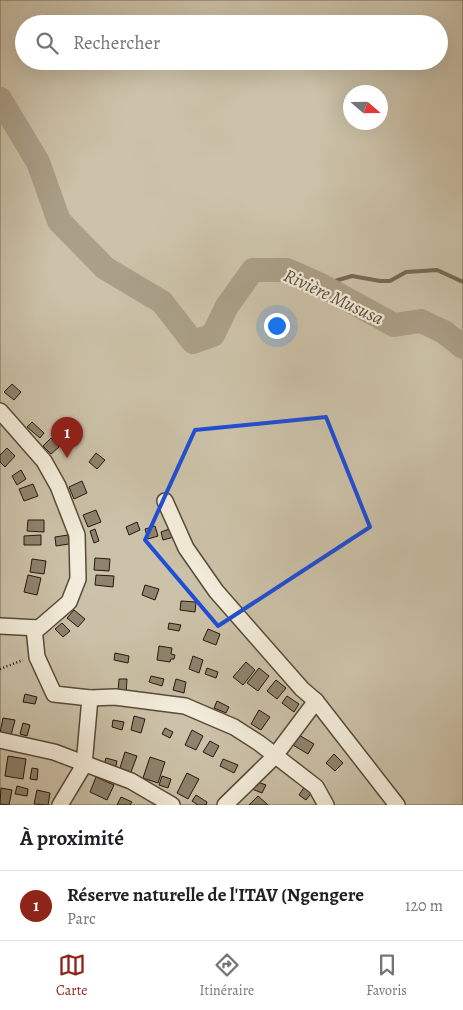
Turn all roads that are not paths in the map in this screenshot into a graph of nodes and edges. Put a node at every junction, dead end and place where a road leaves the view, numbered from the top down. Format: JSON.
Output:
{"nodes":[{"id":1,"x":0,"y":411,"type":"edge"},
{"id":2,"x":165,"y":501,"type":"dead end"},
{"id":3,"x":0,"y":626,"type":"edge"},
{"id":4,"x":34,"y":628,"type":"junction"},
{"id":5,"x":90,"y":698,"type":"junction"},
{"id":6,"x":316,"y":701,"type":"junction"},
{"id":7,"x":0,"y":740,"type":"edge"},
{"id":8,"x":274,"y":757,"type":"junction"},
{"id":9,"x":84,"y":765,"type":"junction"},
{"id":10,"x":60,"y":805,"type":"edge"},
{"id":11,"x":172,"y":805,"type":"edge"},
{"id":12,"x":225,"y":805,"type":"edge"},
{"id":13,"x":326,"y":805,"type":"edge"},
{"id":14,"x":397,"y":805,"type":"edge"}],
"edges":[{"from":1,"to":4,"type":"street"},
{"from":2,"to":6,"type":"street"},
{"from":3,"to":4,"type":"street"},
{"from":4,"to":5,"type":"street"},
{"from":5,"to":8,"type":"street"},
{"from":5,"to":9,"type":"street"},
{"from":6,"to":8,"type":"street"},
{"from":6,"to":14,"type":"street"},
{"from":7,"to":9,"type":"street"},
{"from":8,"to":12,"type":"street"},
{"from":8,"to":13,"type":"street"},
{"from":9,"to":10,"type":"street"},
{"from":9,"to":11,"type":"street"}]}
